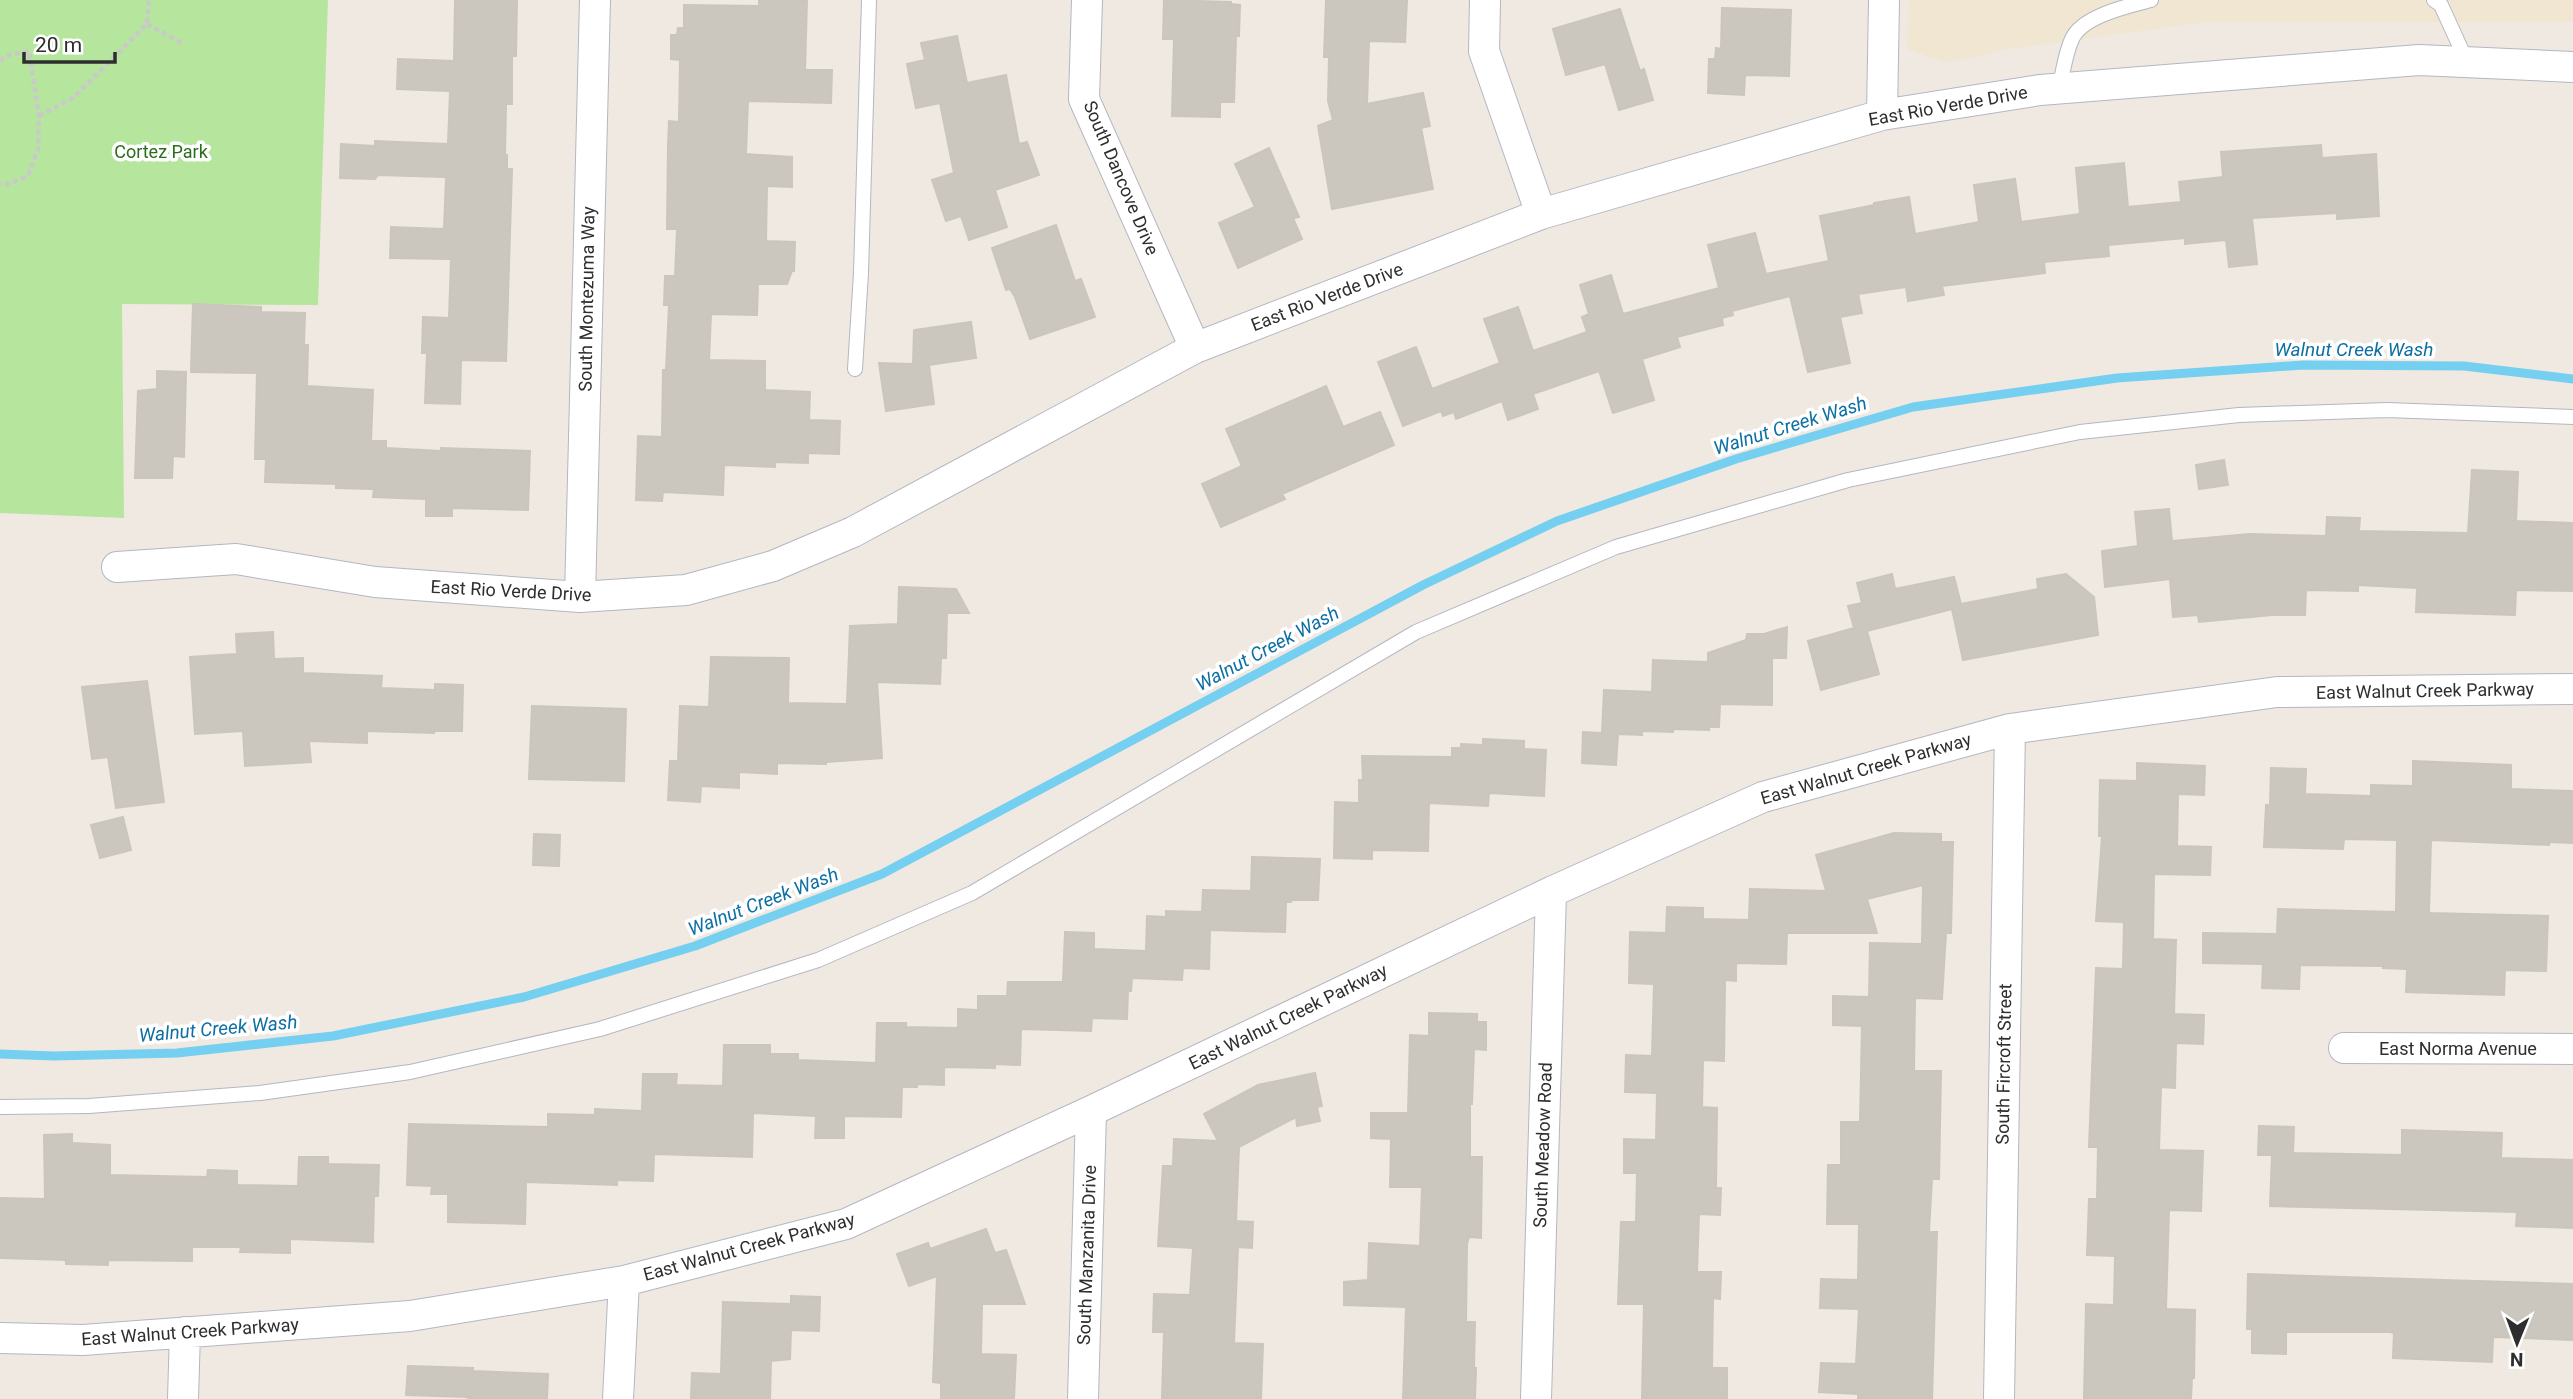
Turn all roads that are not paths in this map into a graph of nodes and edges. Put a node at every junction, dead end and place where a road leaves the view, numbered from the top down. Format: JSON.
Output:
{"nodes":[{"id":1,"x":594,"y":0,"type":"edge"},
{"id":2,"x":869,"y":0,"type":"edge"},
{"id":3,"x":1087,"y":0,"type":"edge"},
{"id":4,"x":1485,"y":0,"type":"edge"},
{"id":5,"x":1884,"y":0,"type":"edge"},
{"id":6,"x":2151,"y":0,"type":"edge"},
{"id":7,"x":2434,"y":0,"type":"edge"},
{"id":8,"x":2467,"y":62,"type":"junction"},
{"id":9,"x":2573,"y":66,"type":"edge"},
{"id":10,"x":2059,"y":89,"type":"junction"},
{"id":11,"x":1882,"y":115,"type":"junction"},
{"id":12,"x":1541,"y":214,"type":"junction"},
{"id":13,"x":1195,"y":348,"type":"junction"},
{"id":14,"x":855,"y":369,"type":"dead end"},
{"id":15,"x":2573,"y":417,"type":"edge"},
{"id":16,"x":117,"y":567,"type":"dead end"},
{"id":17,"x":580,"y":597,"type":"junction"},
{"id":18,"x":2573,"y":689,"type":"edge"},
{"id":19,"x":2010,"y":729,"type":"junction"},
{"id":20,"x":1551,"y":892,"type":"junction"},
{"id":21,"x":2344,"y":1048,"type":"dead end"},
{"id":22,"x":2573,"y":1049,"type":"edge"},
{"id":23,"x":0,"y":1107,"type":"edge"},
{"id":24,"x":1091,"y":1111,"type":"junction"},
{"id":25,"x":624,"y":1281,"type":"junction"},
{"id":26,"x":185,"y":1332,"type":"junction"},
{"id":27,"x":0,"y":1338,"type":"edge"},
{"id":28,"x":183,"y":1399,"type":"edge"},
{"id":29,"x":618,"y":1399,"type":"edge"},
{"id":30,"x":1083,"y":1399,"type":"edge"},
{"id":31,"x":1536,"y":1399,"type":"edge"},
{"id":32,"x":1999,"y":1399,"type":"edge"}],
"edges":[{"from":1,"to":17,"type":"street","name":"South Montezuma Way"},
{"from":2,"to":14,"type":"lane"},
{"from":3,"to":13,"type":"street","name":"South Dancove Drive"},
{"from":4,"to":12,"type":"street"},
{"from":5,"to":11,"type":"street"},
{"from":6,"to":10,"type":"lane"},
{"from":7,"to":8,"type":"lane"},
{"from":8,"to":9,"type":"street","name":"East Rio Verde Drive"},
{"from":8,"to":10,"type":"street","name":"East Rio Verde Drive"},
{"from":10,"to":11,"type":"street","name":"East Rio Verde Drive"},
{"from":11,"to":12,"type":"street","name":"East Rio Verde Drive"},
{"from":12,"to":13,"type":"street","name":"East Rio Verde Drive"},
{"from":13,"to":17,"type":"street","name":"East Rio Verde Drive"},
{"from":15,"to":23,"type":"lane"},
{"from":16,"to":17,"type":"street","name":"East Rio Verde Drive"},
{"from":18,"to":19,"type":"street","name":"East Walnut Creek Parkway"},
{"from":19,"to":20,"type":"street","name":"East Walnut Creek Parkway"},
{"from":19,"to":32,"type":"street","name":"South Fircroft Street"},
{"from":20,"to":24,"type":"street","name":"East Walnut Creek Parkway"},
{"from":20,"to":31,"type":"street","name":"South Meadow Road"},
{"from":21,"to":22,"type":"street","name":"East Norma Avenue"},
{"from":24,"to":25,"type":"street","name":"East Walnut Creek Parkway"},
{"from":24,"to":30,"type":"street","name":"South Manzanita Drive"},
{"from":25,"to":26,"type":"street","name":"East Walnut Creek Parkway"},
{"from":25,"to":29,"type":"street"},
{"from":26,"to":27,"type":"street","name":"East Walnut Creek Parkway"},
{"from":26,"to":28,"type":"street"}]}
